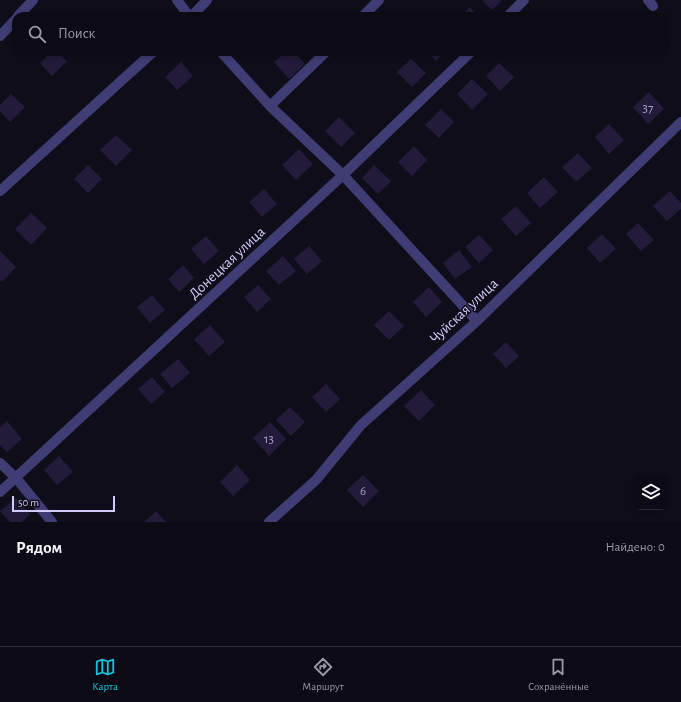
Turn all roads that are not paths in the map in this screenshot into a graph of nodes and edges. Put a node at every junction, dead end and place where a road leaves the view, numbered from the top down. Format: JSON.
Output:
{"nodes":[{"id":1,"x":33,"y":0,"type":"edge"},
{"id":2,"x":177,"y":0,"type":"edge"},
{"id":3,"x":207,"y":0,"type":"edge"},
{"id":4,"x":379,"y":0,"type":"edge"},
{"id":5,"x":524,"y":0,"type":"edge"},
{"id":6,"x":22,"y":12,"type":"edge"},
{"id":7,"x":186,"y":12,"type":"edge"},
{"id":8,"x":196,"y":12,"type":"edge"},
{"id":9,"x":367,"y":12,"type":"edge"},
{"id":10,"x":512,"y":12,"type":"edge"},
{"id":11,"x":12,"y":23,"type":"edge"},
{"id":12,"x":0,"y":36,"type":"edge"},
{"id":13,"x":149,"y":56,"type":"edge"},
{"id":14,"x":225,"y":56,"type":"edge"},
{"id":15,"x":322,"y":56,"type":"edge"},
{"id":16,"x":467,"y":56,"type":"edge"},
{"id":17,"x":270,"y":106,"type":"junction"},
{"id":18,"x":681,"y":122,"type":"edge"},
{"id":19,"x":343,"y":175,"type":"junction"},
{"id":20,"x":0,"y":191,"type":"edge"},
{"id":21,"x":477,"y":321,"type":"junction"},
{"id":22,"x":0,"y":463,"type":"edge"},
{"id":23,"x":16,"y":478,"type":"junction"},
{"id":24,"x":0,"y":492,"type":"edge"},
{"id":25,"x":52,"y":522,"type":"edge"},
{"id":26,"x":269,"y":522,"type":"edge"}],
"edges":[{"from":1,"to":6,"type":"street"},
{"from":2,"to":7,"type":"street"},
{"from":3,"to":8,"type":"street"},
{"from":4,"to":9,"type":"street"},
{"from":5,"to":10,"type":"street"},
{"from":11,"to":12,"type":"street"},
{"from":13,"to":20,"type":"street"},
{"from":14,"to":17,"type":"street"},
{"from":15,"to":17,"type":"street"},
{"from":16,"to":19,"type":"street","name":"Донецкая улица"},
{"from":17,"to":19,"type":"street"},
{"from":18,"to":21,"type":"street","name":"Чуйская улица"},
{"from":19,"to":21,"type":"street"},
{"from":19,"to":23,"type":"street","name":"Донецкая улица"},
{"from":21,"to":26,"type":"street","name":"Чуйская улица"},
{"from":22,"to":23,"type":"street"},
{"from":23,"to":24,"type":"street","name":"Донецкая улица"},
{"from":23,"to":25,"type":"street"}]}
